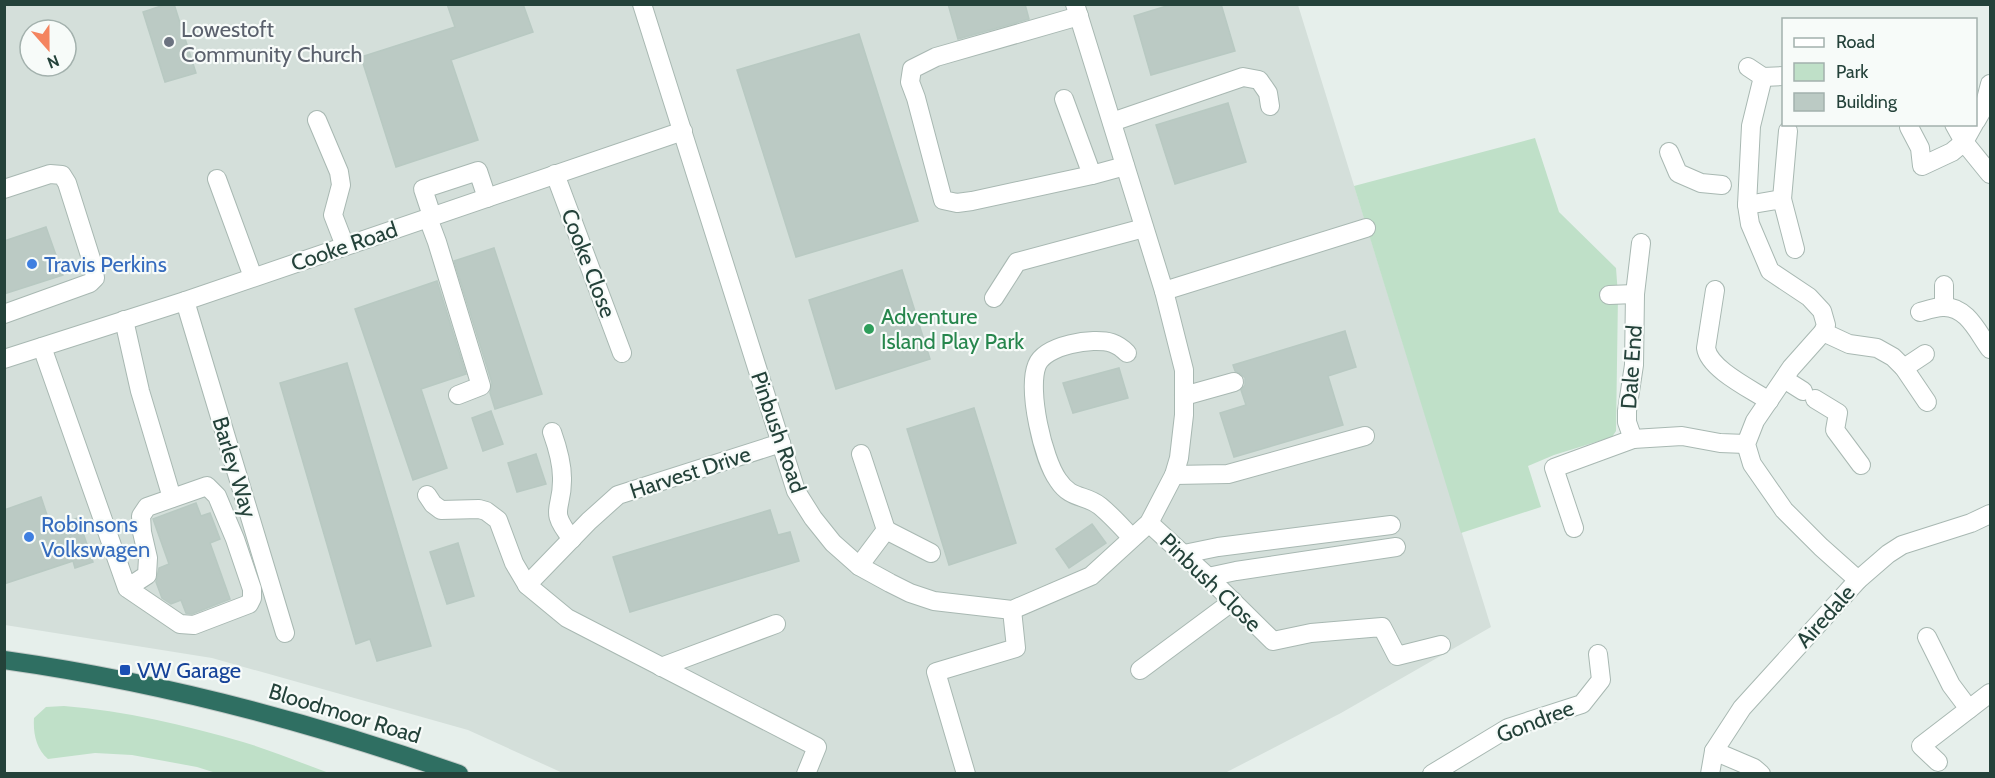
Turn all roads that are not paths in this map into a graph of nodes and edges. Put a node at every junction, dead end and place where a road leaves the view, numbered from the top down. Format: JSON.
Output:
{"nodes":[{"id":1,"x":642,"y":4,"type":"edge"},
{"id":2,"x":1077,"y":10,"type":"edge"},
{"id":3,"x":1748,"y":66,"type":"dead end"},
{"id":4,"x":1782,"y":76,"type":"edge"},
{"id":5,"x":1763,"y":77,"type":"junction"},
{"id":6,"x":1990,"y":84,"type":"edge"},
{"id":7,"x":1064,"y":99,"type":"dead end"},
{"id":8,"x":1270,"y":106,"type":"dead end"},
{"id":9,"x":1977,"y":119,"type":"edge"},
{"id":10,"x":317,"y":120,"type":"dead end"},
{"id":11,"x":1112,"y":122,"type":"junction"},
{"id":12,"x":1955,"y":126,"type":"edge"},
{"id":13,"x":1973,"y":126,"type":"edge"},
{"id":14,"x":1909,"y":127,"type":"dead end"},
{"id":15,"x":683,"y":131,"type":"junction"},
{"id":16,"x":1788,"y":132,"type":"dead end"},
{"id":17,"x":1964,"y":142,"type":"junction"},
{"id":18,"x":1669,"y":152,"type":"dead end"},
{"id":19,"x":1125,"y":166,"type":"junction"},
{"id":20,"x":555,"y":174,"type":"junction"},
{"id":21,"x":1990,"y":174,"type":"edge"},
{"id":22,"x":1092,"y":175,"type":"junction"},
{"id":23,"x":217,"y":179,"type":"dead end"},
{"id":24,"x":1734,"y":185,"type":"junction"},
{"id":25,"x":4,"y":189,"type":"edge"},
{"id":26,"x":487,"y":198,"type":"junction"},
{"id":27,"x":1782,"y":199,"type":"junction"},
{"id":28,"x":1747,"y":205,"type":"junction"},
{"id":29,"x":430,"y":217,"type":"junction"},
{"id":30,"x":1144,"y":228,"type":"junction"},
{"id":31,"x":1366,"y":228,"type":"dead end"},
{"id":32,"x":1641,"y":243,"type":"dead end"},
{"id":33,"x":345,"y":246,"type":"junction"},
{"id":34,"x":1795,"y":249,"type":"dead end"},
{"id":35,"x":253,"y":277,"type":"junction"},
{"id":36,"x":1944,"y":285,"type":"dead end"},
{"id":37,"x":1715,"y":290,"type":"dead end"},
{"id":38,"x":1164,"y":291,"type":"junction"},
{"id":39,"x":1635,"y":294,"type":"junction"},
{"id":40,"x":1609,"y":295,"type":"dead end"},
{"id":41,"x":994,"y":298,"type":"dead end"},
{"id":42,"x":184,"y":301,"type":"junction"},
{"id":43,"x":1944,"y":307,"type":"junction"},
{"id":44,"x":1920,"y":312,"type":"dead end"},
{"id":45,"x":4,"y":314,"type":"edge"},
{"id":46,"x":124,"y":320,"type":"junction"},
{"id":47,"x":1823,"y":332,"type":"junction"},
{"id":48,"x":42,"y":347,"type":"junction"},
{"id":49,"x":1990,"y":349,"type":"edge"},
{"id":50,"x":622,"y":353,"type":"dead end"},
{"id":51,"x":1127,"y":353,"type":"dead end"},
{"id":52,"x":1925,"y":354,"type":"dead end"},
{"id":53,"x":4,"y":359,"type":"edge"},
{"id":54,"x":1904,"y":368,"type":"junction"},
{"id":55,"x":1784,"y":379,"type":"junction"},
{"id":56,"x":1234,"y":382,"type":"dead end"},
{"id":57,"x":458,"y":395,"type":"dead end"},
{"id":58,"x":1184,"y":396,"type":"junction"},
{"id":59,"x":1769,"y":401,"type":"junction"},
{"id":60,"x":1927,"y":402,"type":"dead end"},
{"id":61,"x":552,"y":432,"type":"dead end"},
{"id":62,"x":1365,"y":436,"type":"dead end"},
{"id":63,"x":1633,"y":439,"type":"junction"},
{"id":64,"x":781,"y":443,"type":"junction"},
{"id":65,"x":1746,"y":444,"type":"junction"},
{"id":66,"x":861,"y":454,"type":"dead end"},
{"id":67,"x":1861,"y":465,"type":"dead end"},
{"id":68,"x":1174,"y":475,"type":"junction"},
{"id":69,"x":427,"y":495,"type":"dead end"},
{"id":70,"x":172,"y":498,"type":"junction"},
{"id":71,"x":1990,"y":514,"type":"edge"},
{"id":72,"x":1149,"y":523,"type":"junction"},
{"id":73,"x":1391,"y":525,"type":"dead end"},
{"id":74,"x":1574,"y":528,"type":"dead end"},
{"id":75,"x":886,"y":530,"type":"junction"},
{"id":76,"x":1132,"y":538,"type":"junction"},
{"id":77,"x":572,"y":539,"type":"junction"},
{"id":78,"x":1396,"y":547,"type":"dead end"},
{"id":79,"x":931,"y":553,"type":"dead end"},
{"id":80,"x":1184,"y":554,"type":"junction"},
{"id":81,"x":859,"y":566,"type":"junction"},
{"id":82,"x":1208,"y":577,"type":"junction"},
{"id":83,"x":1858,"y":580,"type":"junction"},
{"id":84,"x":527,"y":585,"type":"junction"},
{"id":85,"x":128,"y":588,"type":"junction"},
{"id":86,"x":1233,"y":601,"type":"junction"},
{"id":87,"x":1012,"y":610,"type":"junction"},
{"id":88,"x":776,"y":624,"type":"dead end"},
{"id":89,"x":285,"y":633,"type":"dead end"},
{"id":90,"x":1927,"y":637,"type":"dead end"},
{"id":91,"x":1441,"y":645,"type":"dead end"},
{"id":92,"x":1598,"y":654,"type":"dead end"},
{"id":93,"x":4,"y":660,"type":"edge"},
{"id":94,"x":661,"y":667,"type":"junction"},
{"id":95,"x":1140,"y":670,"type":"dead end"},
{"id":96,"x":1990,"y":693,"type":"edge"},
{"id":97,"x":1969,"y":709,"type":"junction"},
{"id":98,"x":1714,"y":751,"type":"junction"},
{"id":99,"x":1938,"y":762,"type":"dead end"},
{"id":100,"x":1455,"y":768,"type":"edge"},
{"id":101,"x":459,"y":774,"type":"edge"},
{"id":102,"x":806,"y":774,"type":"edge"},
{"id":103,"x":966,"y":774,"type":"edge"},
{"id":104,"x":1431,"y":774,"type":"edge"},
{"id":105,"x":1710,"y":774,"type":"edge"},
{"id":106,"x":1761,"y":774,"type":"edge"}],
"edges":[{"from":1,"to":15,"type":"street","name":"Pinbush Road"},
{"from":2,"to":11,"type":"street","name":"Pinbush Road"},
{"from":2,"to":22,"type":"street"},
{"from":3,"to":5,"type":"street"},
{"from":4,"to":5,"type":"street"},
{"from":5,"to":24,"type":"street"},
{"from":6,"to":9,"type":"street"},
{"from":7,"to":22,"type":"street"},
{"from":8,"to":11,"type":"street"},
{"from":10,"to":33,"type":"street"},
{"from":11,"to":19,"type":"street","name":"Pinbush Road"},
{"from":12,"to":17,"type":"street"},
{"from":13,"to":17,"type":"street"},
{"from":14,"to":17,"type":"street"},
{"from":15,"to":20,"type":"street","name":"Cooke Road"},
{"from":15,"to":64,"type":"street","name":"Pinbush Road"},
{"from":16,"to":27,"type":"street"},
{"from":17,"to":21,"type":"street"},
{"from":18,"to":24,"type":"street"},
{"from":19,"to":22,"type":"street"},
{"from":19,"to":30,"type":"street","name":"Pinbush Road"},
{"from":20,"to":26,"type":"street","name":"Cooke Road"},
{"from":20,"to":50,"type":"street","name":"Cooke Close"},
{"from":23,"to":35,"type":"street"},
{"from":24,"to":28,"type":"street"},
{"from":25,"to":45,"type":"street"},
{"from":26,"to":29,"type":"street","name":"Cooke Road"},
{"from":26,"to":29,"type":"street"},
{"from":27,"to":28,"type":"street"},
{"from":27,"to":34,"type":"street"},
{"from":28,"to":47,"type":"street"},
{"from":29,"to":33,"type":"street","name":"Cooke Road"},
{"from":29,"to":57,"type":"street"},
{"from":30,"to":38,"type":"street","name":"Pinbush Road"},
{"from":30,"to":41,"type":"street"},
{"from":31,"to":38,"type":"street"},
{"from":32,"to":39,"type":"street","name":"Dale End"},
{"from":33,"to":35,"type":"street","name":"Cooke Road"},
{"from":35,"to":42,"type":"street","name":"Cooke Road"},
{"from":36,"to":43,"type":"street"},
{"from":37,"to":59,"type":"street"},
{"from":38,"to":58,"type":"street","name":"Pinbush Road"},
{"from":39,"to":40,"type":"street","name":"Dale End"},
{"from":39,"to":63,"type":"street","name":"Dale End"},
{"from":42,"to":46,"type":"street","name":"Cooke Road"},
{"from":42,"to":89,"type":"street","name":"Barley Way"},
{"from":43,"to":44,"type":"street"},
{"from":43,"to":49,"type":"street"},
{"from":46,"to":48,"type":"street","name":"Cooke Road"},
{"from":46,"to":70,"type":"street"},
{"from":47,"to":54,"type":"street"},
{"from":47,"to":55,"type":"street"},
{"from":48,"to":53,"type":"street","name":"Cooke Road"},
{"from":48,"to":85,"type":"street"},
{"from":51,"to":76,"type":"street"},
{"from":52,"to":54,"type":"street"},
{"from":54,"to":60,"type":"street"},
{"from":55,"to":59,"type":"street"},
{"from":55,"to":67,"type":"street"},
{"from":56,"to":58,"type":"street"},
{"from":58,"to":68,"type":"street","name":"Pinbush Road"},
{"from":59,"to":65,"type":"street"},
{"from":61,"to":77,"type":"street"},
{"from":62,"to":68,"type":"street"},
{"from":63,"to":65,"type":"street","name":"Dale End"},
{"from":63,"to":74,"type":"street","name":"Dale End"},
{"from":64,"to":77,"type":"street","name":"Harvest Drive"},
{"from":64,"to":81,"type":"street","name":"Pinbush Road"},
{"from":65,"to":83,"type":"street"},
{"from":66,"to":75,"type":"street"},
{"from":68,"to":72,"type":"street","name":"Pinbush Road"},
{"from":69,"to":84,"type":"street"},
{"from":70,"to":85,"type":"street"},
{"from":70,"to":85,"type":"street"},
{"from":71,"to":83,"type":"street","name":"Airedale"},
{"from":72,"to":76,"type":"street","name":"Pinbush Road"},
{"from":72,"to":80,"type":"street","name":"Pinbush Close"},
{"from":73,"to":80,"type":"street"},
{"from":75,"to":79,"type":"street"},
{"from":75,"to":81,"type":"street"},
{"from":76,"to":87,"type":"street","name":"Pinbush Road"},
{"from":77,"to":84,"type":"street","name":"Harvest Drive"},
{"from":78,"to":82,"type":"street"},
{"from":80,"to":82,"type":"street","name":"Pinbush Close"},
{"from":81,"to":87,"type":"street","name":"Pinbush Road"},
{"from":82,"to":86,"type":"street","name":"Pinbush Close"},
{"from":83,"to":98,"type":"street","name":"Airedale"},
{"from":84,"to":94,"type":"street"},
{"from":86,"to":91,"type":"street","name":"Pinbush Close"},
{"from":86,"to":95,"type":"street"},
{"from":87,"to":103,"type":"street"},
{"from":88,"to":94,"type":"street"},
{"from":90,"to":97,"type":"street"},
{"from":92,"to":100,"type":"street","name":"Gondree"},
{"from":93,"to":101,"type":"highway","name":"Bloodmoor Road"},
{"from":94,"to":102,"type":"street"},
{"from":96,"to":97,"type":"street"},
{"from":97,"to":99,"type":"street"},
{"from":98,"to":105,"type":"street","name":"Airedale"},
{"from":98,"to":106,"type":"street"},
{"from":100,"to":104,"type":"street","name":"Gondree"}]}
